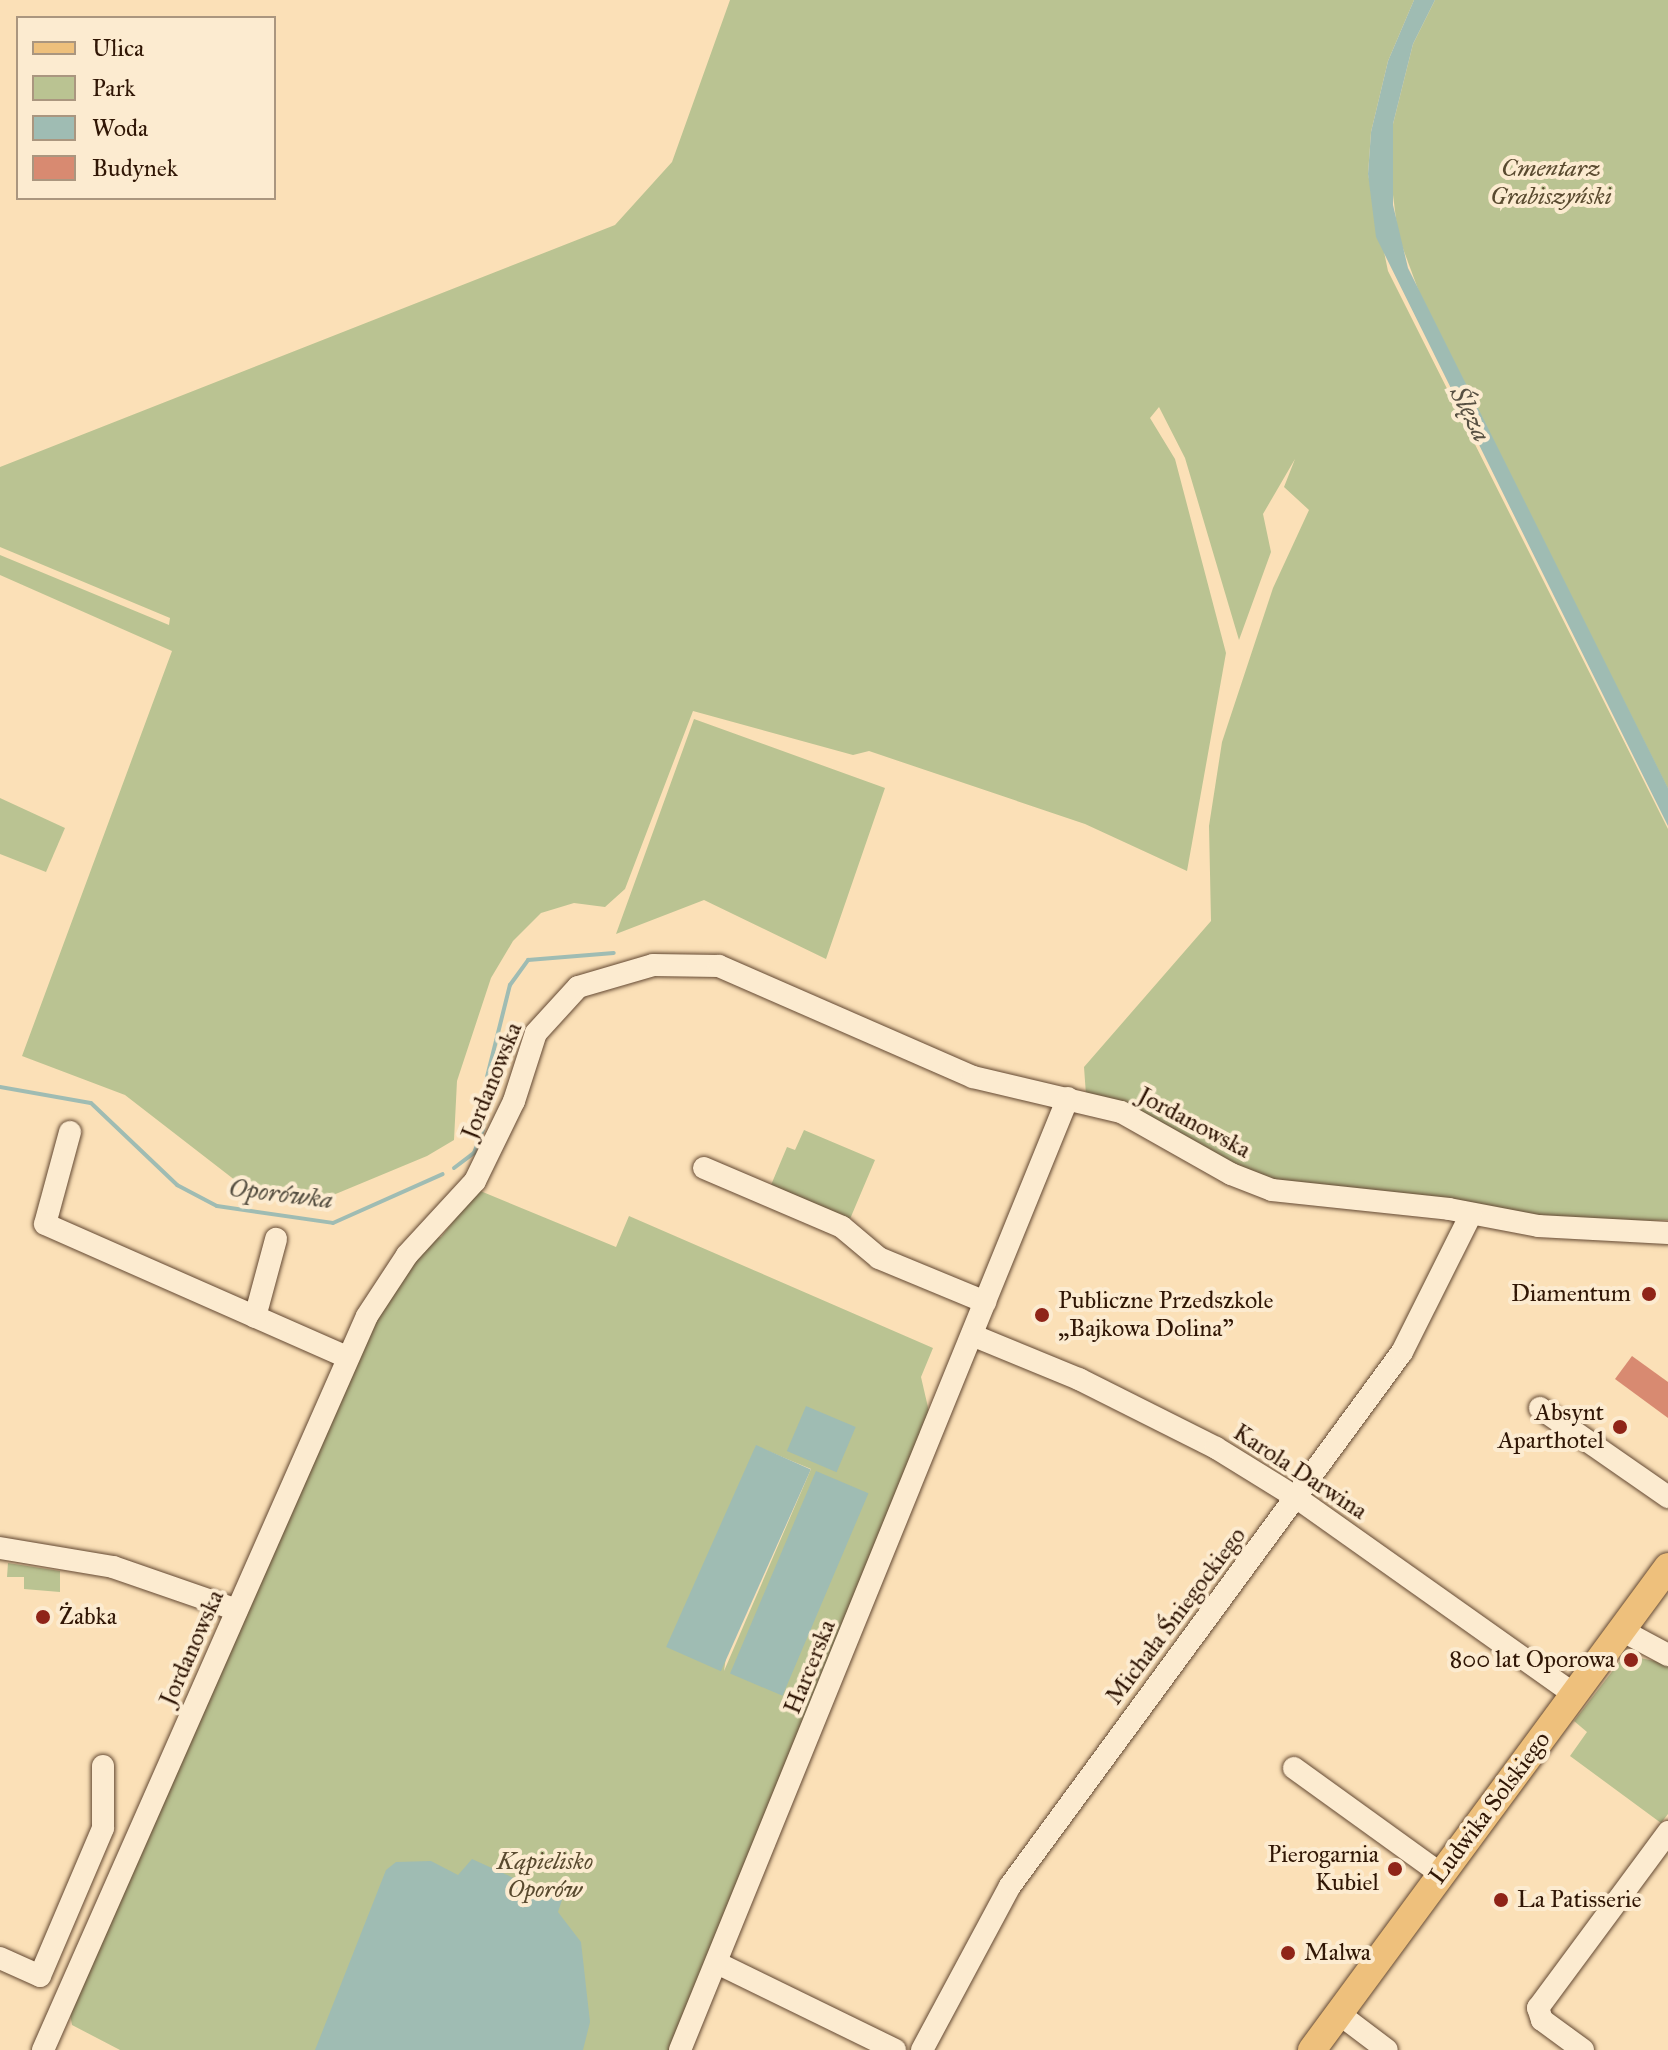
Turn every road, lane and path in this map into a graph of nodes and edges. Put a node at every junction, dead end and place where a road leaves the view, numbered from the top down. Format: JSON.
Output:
{"nodes":[{"id":1,"x":1068,"y":1098,"type":"junction"},
{"id":2,"x":69,"y":1137,"type":"dead end"},
{"id":3,"x":704,"y":1168,"type":"dead end"},
{"id":4,"x":1471,"y":1214,"type":"junction"},
{"id":5,"x":1668,"y":1233,"type":"edge"},
{"id":6,"x":276,"y":1239,"type":"dead end"},
{"id":7,"x":985,"y":1302,"type":"junction"},
{"id":8,"x":255,"y":1317,"type":"junction"},
{"id":9,"x":972,"y":1335,"type":"junction"},
{"id":10,"x":347,"y":1357,"type":"junction"},
{"id":11,"x":1540,"y":1408,"type":"dead end"},
{"id":12,"x":1668,"y":1497,"type":"edge"},
{"id":13,"x":1297,"y":1498,"type":"junction"},
{"id":14,"x":0,"y":1548,"type":"edge"},
{"id":15,"x":1668,"y":1567,"type":"edge"},
{"id":16,"x":237,"y":1610,"type":"junction"},
{"id":17,"x":1623,"y":1631,"type":"junction"},
{"id":18,"x":1668,"y":1655,"type":"edge"},
{"id":19,"x":1575,"y":1695,"type":"junction"},
{"id":20,"x":103,"y":1766,"type":"dead end"},
{"id":21,"x":1294,"y":1768,"type":"dead end"},
{"id":22,"x":1668,"y":1832,"type":"edge"},
{"id":23,"x":1441,"y":1874,"type":"junction"},
{"id":24,"x":0,"y":1958,"type":"edge"},
{"id":25,"x":717,"y":1963,"type":"junction"},
{"id":26,"x":1338,"y":2013,"type":"junction"},
{"id":27,"x":43,"y":2050,"type":"edge"},
{"id":28,"x":680,"y":2050,"type":"edge"},
{"id":29,"x":895,"y":2050,"type":"edge"},
{"id":30,"x":922,"y":2050,"type":"edge"},
{"id":31,"x":1312,"y":2050,"type":"edge"},
{"id":32,"x":1387,"y":2050,"type":"edge"},
{"id":33,"x":1583,"y":2050,"type":"edge"}],
"edges":[{"from":1,"to":4,"type":"street","name":"Jordanowska"},
{"from":1,"to":7,"type":"street","name":"Harcerska"},
{"from":1,"to":10,"type":"street","name":"Jordanowska"},
{"from":2,"to":8,"type":"street"},
{"from":3,"to":7,"type":"street"},
{"from":4,"to":5,"type":"street","name":"Jordanowska"},
{"from":4,"to":13,"type":"street","name":"Michała Śniegockiego"},
{"from":6,"to":8,"type":"street"},
{"from":7,"to":9,"type":"street","name":"Harcerska"},
{"from":8,"to":10,"type":"street"},
{"from":9,"to":13,"type":"street","name":"Karola Darwina"},
{"from":9,"to":25,"type":"street","name":"Harcerska"},
{"from":10,"to":16,"type":"street","name":"Jordanowska"},
{"from":11,"to":12,"type":"street"},
{"from":13,"to":19,"type":"street","name":"Karola Darwina"},
{"from":13,"to":30,"type":"street","name":"Michała Śniegockiego"},
{"from":14,"to":16,"type":"street"},
{"from":15,"to":17,"type":"main road","name":"Ludwika Solskiego"},
{"from":16,"to":27,"type":"street","name":"Jordanowska"},
{"from":17,"to":18,"type":"street"},
{"from":17,"to":19,"type":"main road","name":"Ludwika Solskiego"},
{"from":19,"to":23,"type":"main road","name":"Ludwika Solskiego"},
{"from":20,"to":24,"type":"street"},
{"from":21,"to":23,"type":"street"},
{"from":22,"to":33,"type":"street"},
{"from":23,"to":26,"type":"main road","name":"Ludwika Solskiego"},
{"from":25,"to":28,"type":"street","name":"Harcerska"},
{"from":25,"to":29,"type":"street"},
{"from":26,"to":31,"type":"main road","name":"Ludwika Solskiego"},
{"from":26,"to":32,"type":"street"}]}
